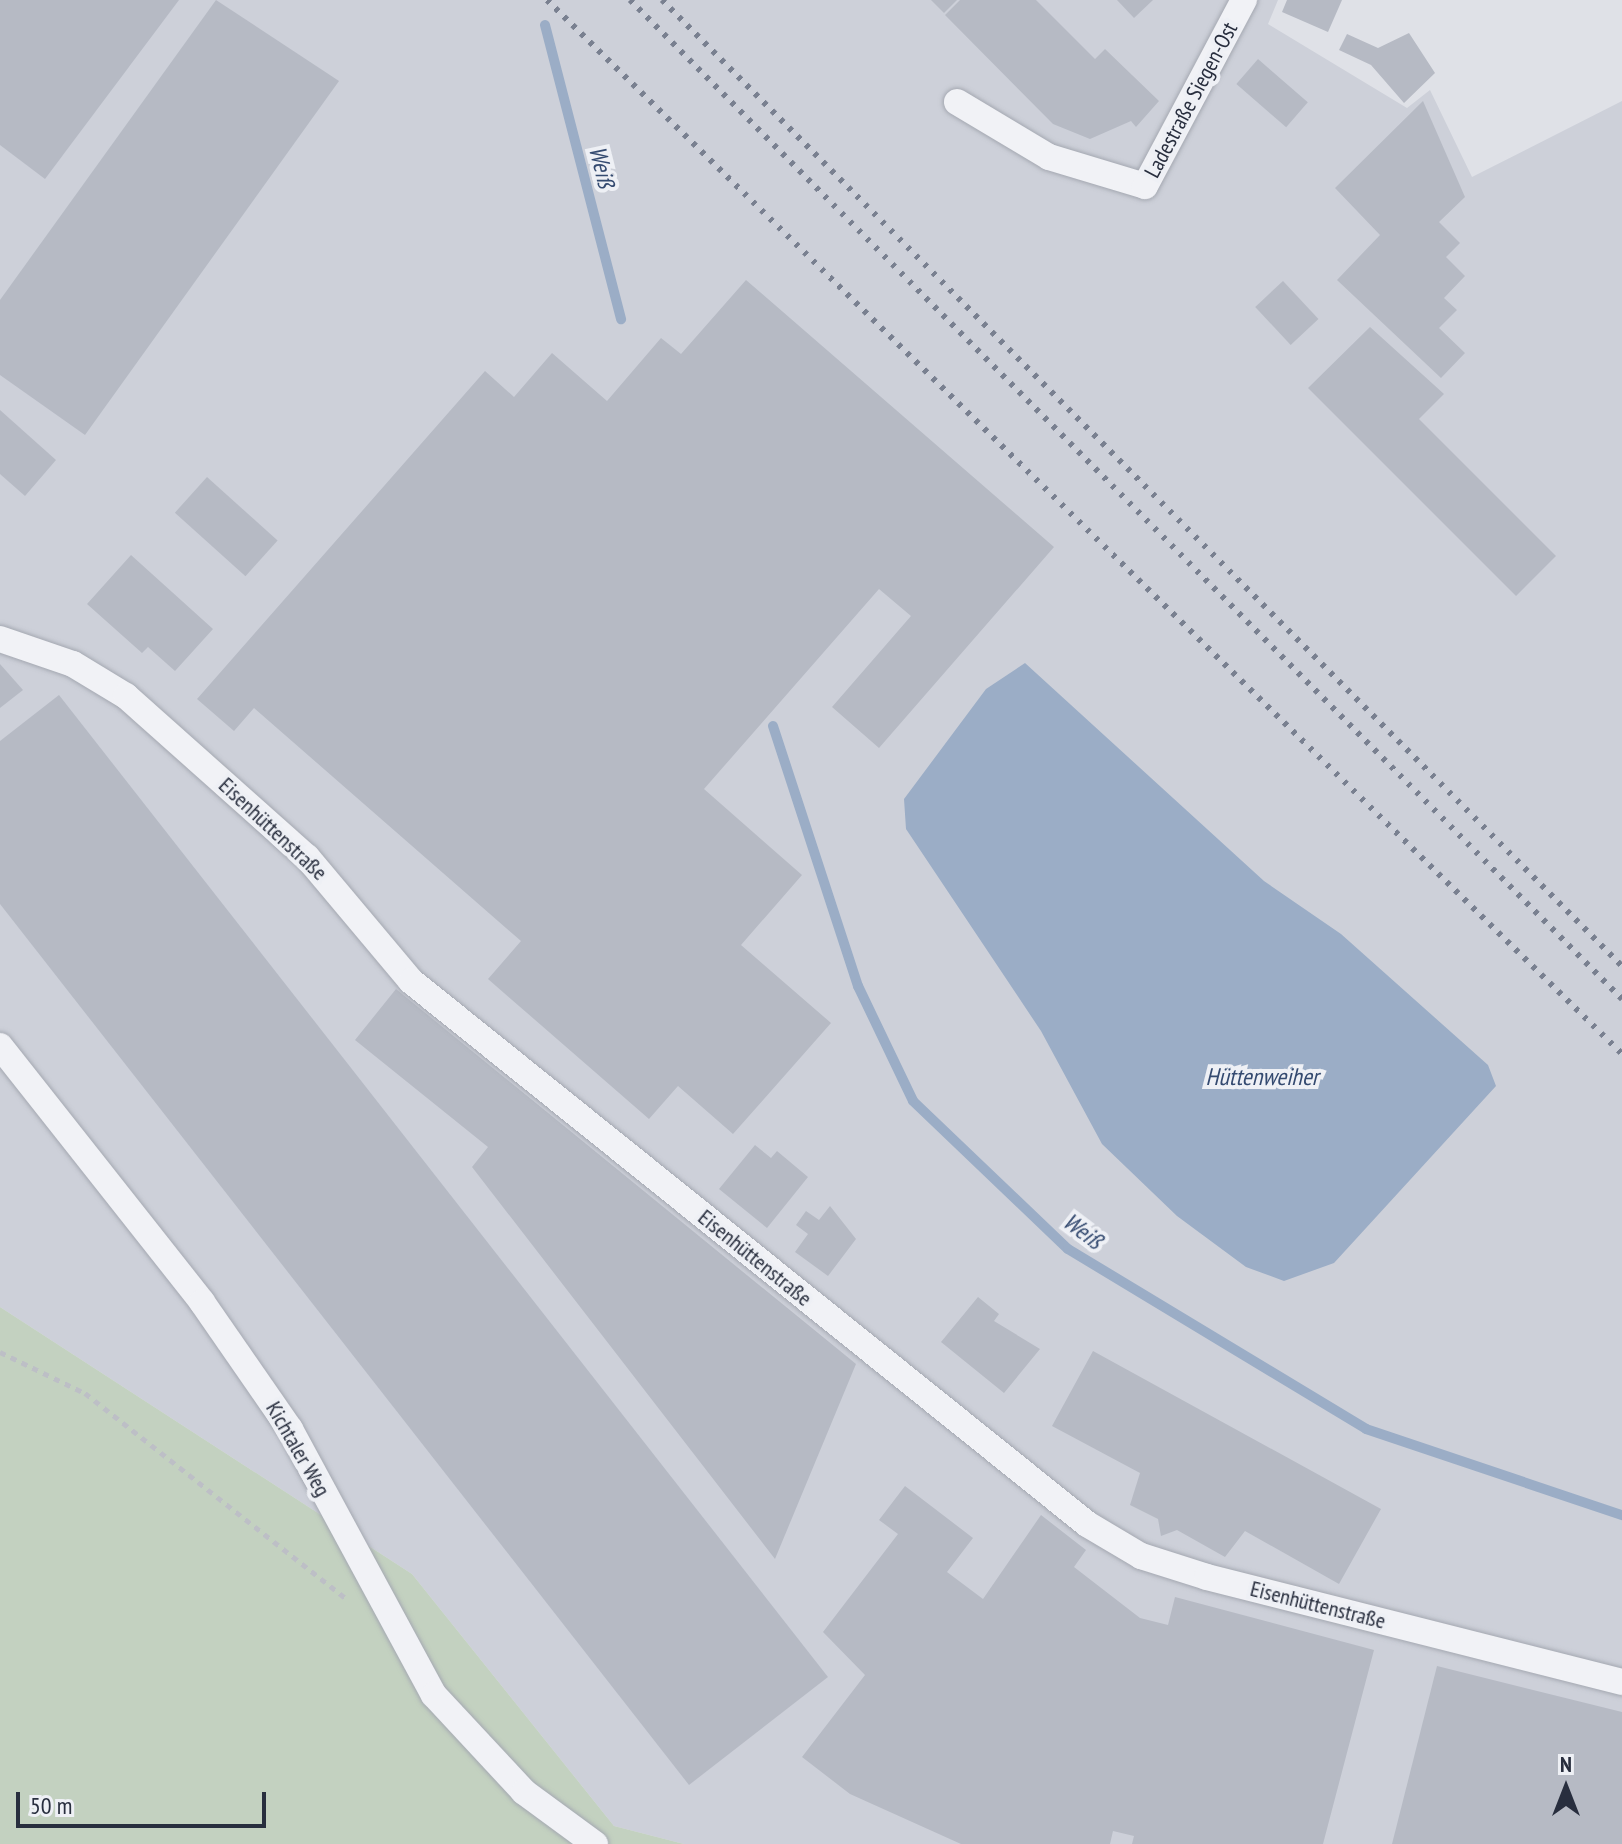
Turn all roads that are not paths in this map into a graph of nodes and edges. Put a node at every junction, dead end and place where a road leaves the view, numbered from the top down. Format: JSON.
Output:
{"nodes":[{"id":1,"x":1244,"y":0,"type":"edge"},
{"id":2,"x":957,"y":102,"type":"dead end"},
{"id":3,"x":0,"y":639,"type":"edge"},
{"id":4,"x":0,"y":1046,"type":"edge"},
{"id":5,"x":1622,"y":1682,"type":"edge"},
{"id":6,"x":595,"y":1844,"type":"edge"}],
"edges":[{"from":1,"to":2,"type":"street","name":"Ladestraße Siegen-Ost"},
{"from":3,"to":5,"type":"street","name":"Eisenhüttenstraße"},
{"from":4,"to":6,"type":"street","name":"Kichtaler Weg"}]}
